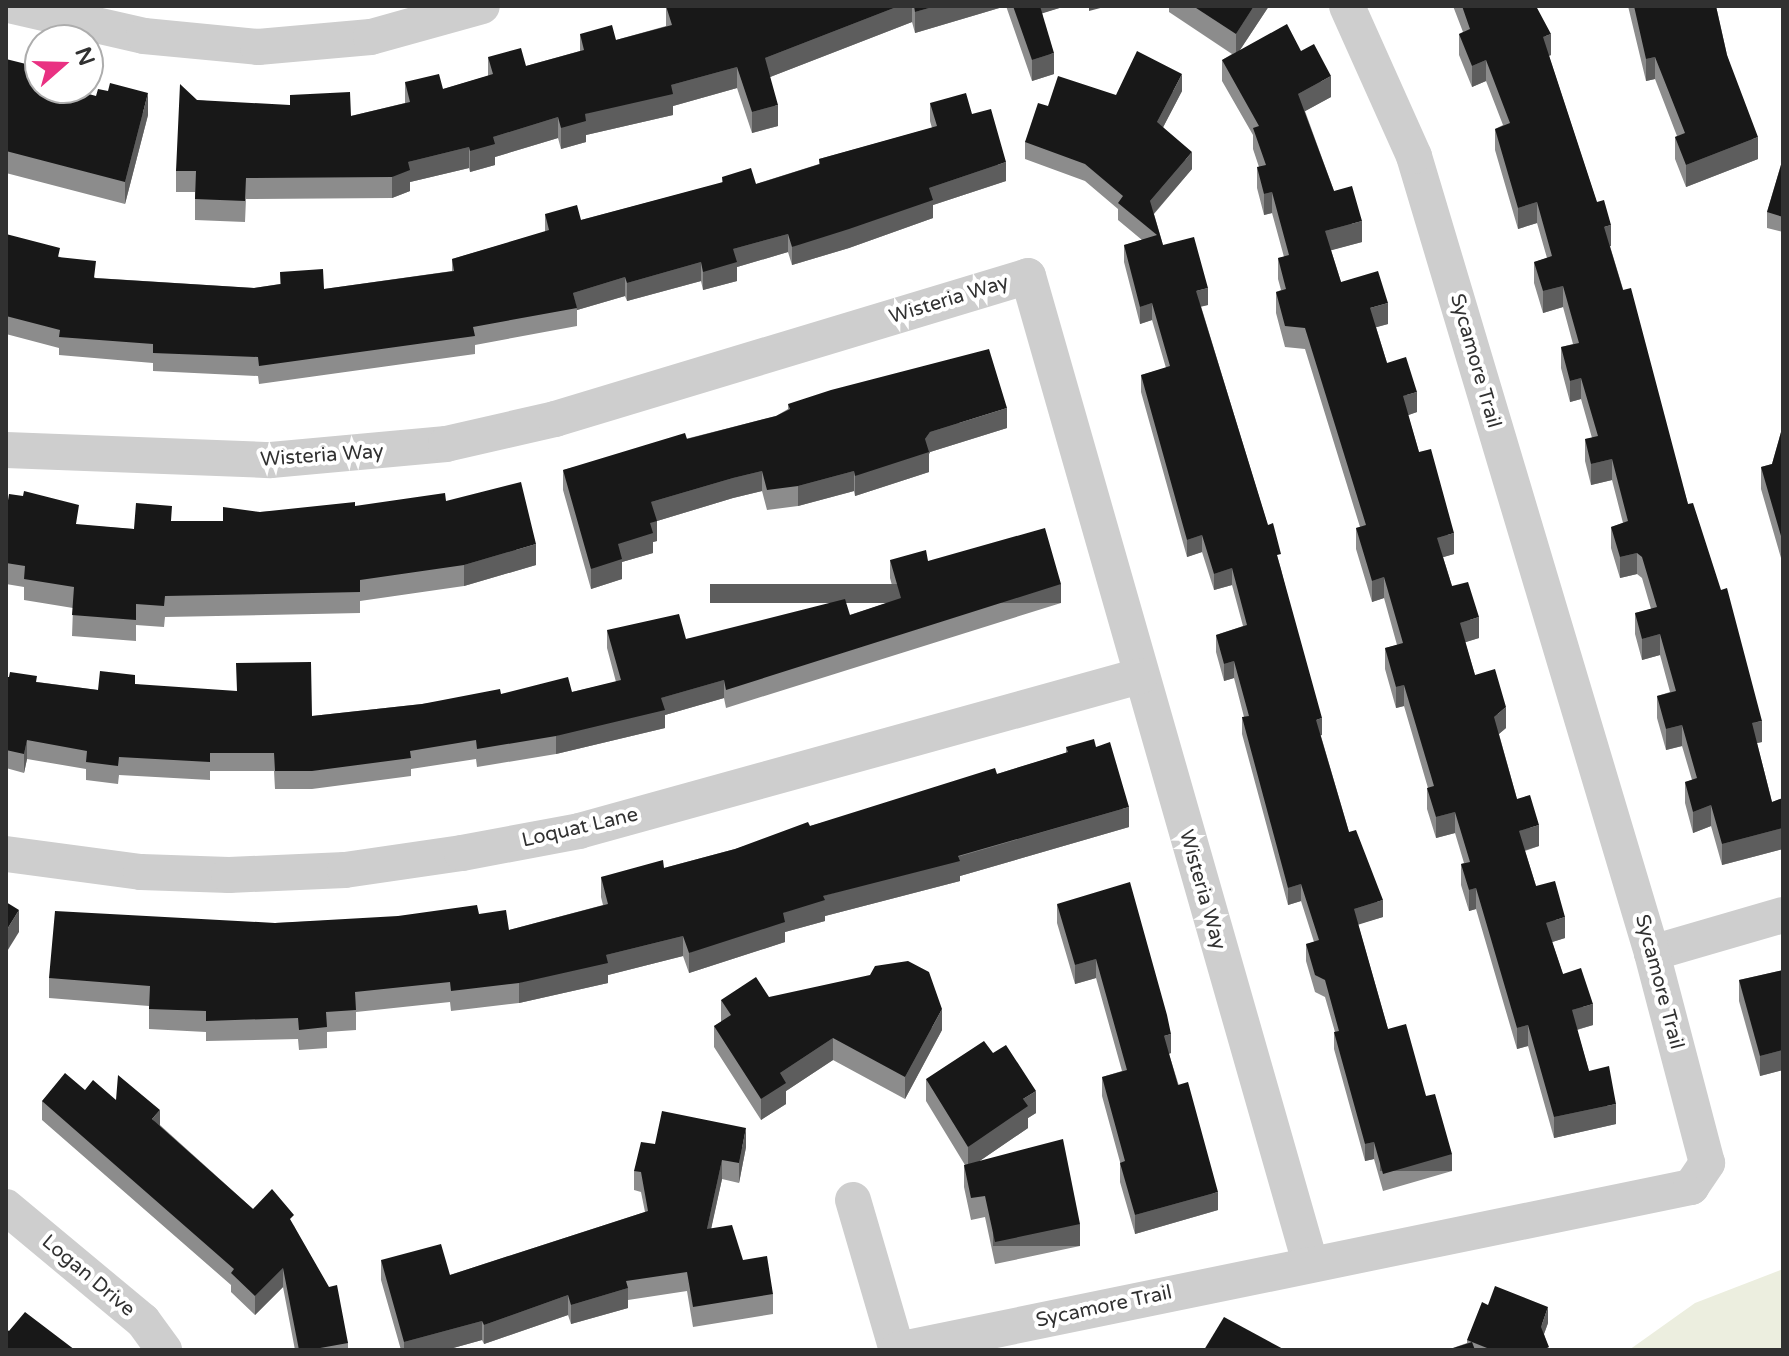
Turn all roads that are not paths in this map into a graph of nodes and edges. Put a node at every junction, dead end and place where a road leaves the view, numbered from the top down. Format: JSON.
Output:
{"nodes":[{"id":1,"x":13,"y":6,"type":"edge"},
{"id":2,"x":482,"y":6,"type":"edge"},
{"id":3,"x":1347,"y":6,"type":"edge"},
{"id":4,"x":6,"y":450,"type":"edge"},
{"id":5,"x":1140,"y":676,"type":"junction"},
{"id":6,"x":6,"y":854,"type":"edge"},
{"id":7,"x":1783,"y":915,"type":"edge"},
{"id":8,"x":1652,"y":953,"type":"junction"},
{"id":9,"x":853,"y":1200,"type":"dead end"},
{"id":10,"x":6,"y":1207,"type":"edge"},
{"id":11,"x":1310,"y":1263,"type":"junction"},
{"id":12,"x":164,"y":1350,"type":"edge"},
{"id":13,"x":898,"y":1350,"type":"edge"}],
"edges":[{"from":1,"to":2,"type":"street"},
{"from":3,"to":8,"type":"street","name":"Sycamore Trail"},
{"from":4,"to":5,"type":"street","name":"Wisteria Way"},
{"from":5,"to":6,"type":"street","name":"Loquat Lane"},
{"from":5,"to":11,"type":"street","name":"Wisteria Way"},
{"from":7,"to":8,"type":"street"},
{"from":8,"to":11,"type":"street","name":"Sycamore Trail"},
{"from":9,"to":13,"type":"street"},
{"from":10,"to":12,"type":"street","name":"Logan Drive"},
{"from":11,"to":13,"type":"street","name":"Sycamore Trail"}]}
